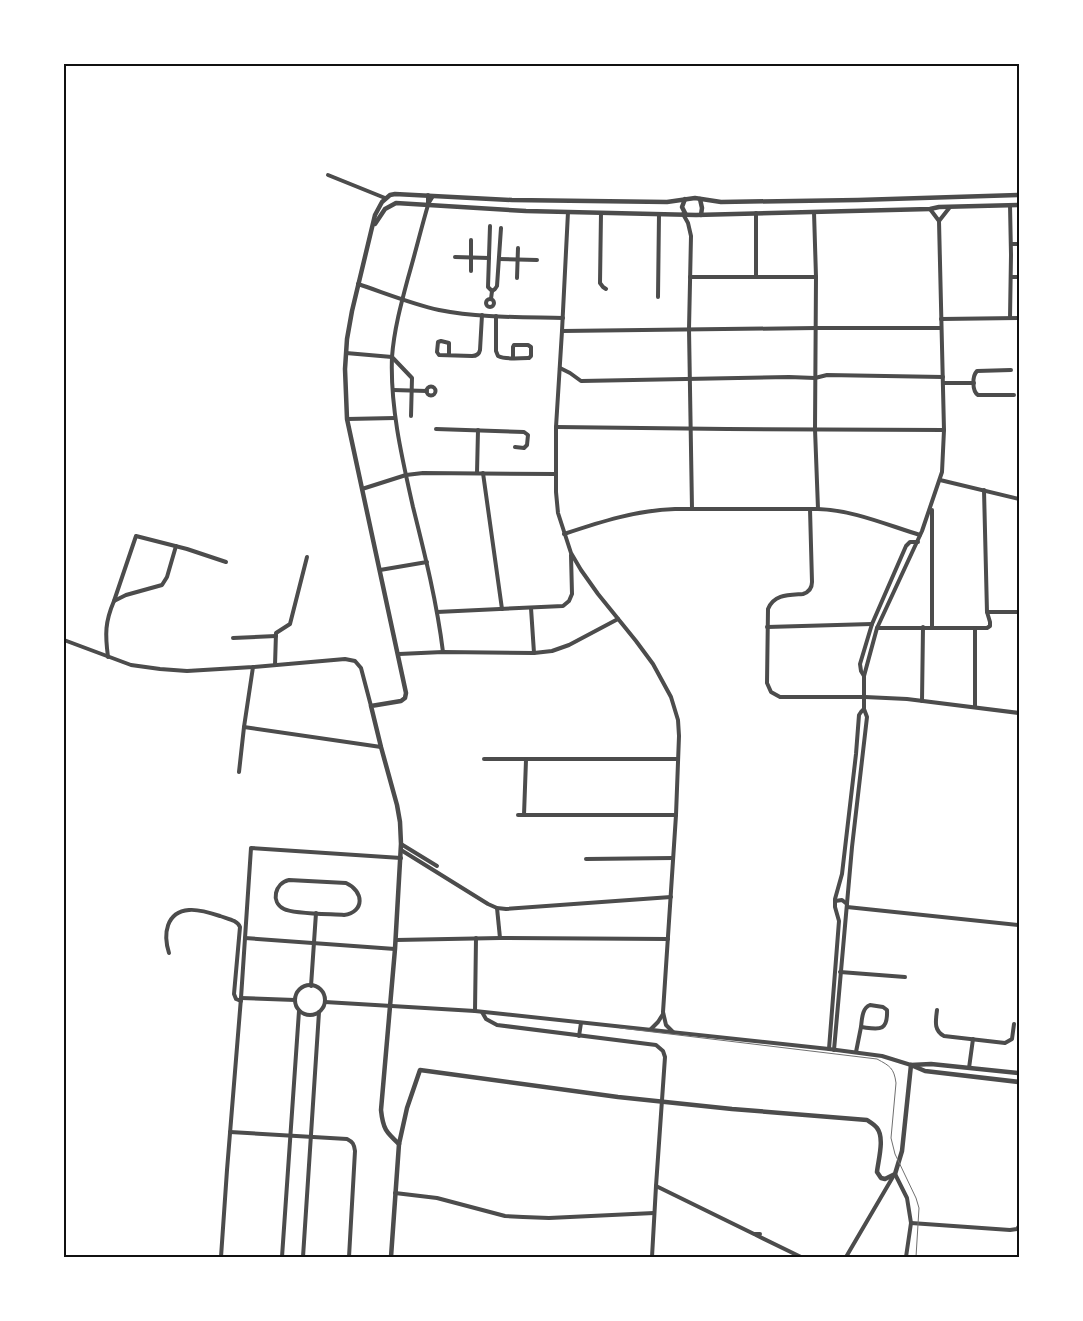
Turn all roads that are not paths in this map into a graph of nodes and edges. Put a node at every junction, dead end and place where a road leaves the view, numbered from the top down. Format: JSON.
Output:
{"nodes":[{"id":1,"x":328,"y":175,"type":"dead end"},
{"id":2,"x":1019,"y":195,"type":"edge"},
{"id":3,"x":385,"y":198,"type":"junction"},
{"id":4,"x":685,"y":199,"type":"junction"},
{"id":5,"x":700,"y":199,"type":"junction"},
{"id":6,"x":428,"y":205,"type":"junction"},
{"id":7,"x":1019,"y":205,"type":"edge"},
{"id":8,"x":1010,"y":206,"type":"junction"},
{"id":9,"x":950,"y":207,"type":"junction"},
{"id":10,"x":930,"y":209,"type":"junction"},
{"id":11,"x":568,"y":212,"type":"junction"},
{"id":12,"x":814,"y":212,"type":"junction"},
{"id":13,"x":601,"y":213,"type":"junction"},
{"id":14,"x":756,"y":213,"type":"junction"},
{"id":15,"x":659,"y":214,"type":"junction"},
{"id":16,"x":684,"y":215,"type":"junction"},
{"id":17,"x":700,"y":215,"type":"junction"},
{"id":18,"x":939,"y":221,"type":"junction"},
{"id":19,"x":490,"y":226,"type":"dead end"},
{"id":20,"x":501,"y":228,"type":"dead end"},
{"id":21,"x":372,"y":230,"type":"junction"},
{"id":22,"x":471,"y":240,"type":"dead end"},
{"id":23,"x":1011,"y":244,"type":"junction"},
{"id":24,"x":1019,"y":244,"type":"edge"},
{"id":25,"x":518,"y":248,"type":"dead end"},
{"id":26,"x":455,"y":257,"type":"dead end"},
{"id":27,"x":471,"y":257,"type":"junction"},
{"id":28,"x":489,"y":258,"type":"junction"},
{"id":29,"x":499,"y":259,"type":"junction"},
{"id":30,"x":517,"y":260,"type":"junction"},
{"id":31,"x":537,"y":260,"type":"dead end"},
{"id":32,"x":471,"y":271,"type":"dead end"},
{"id":33,"x":690,"y":277,"type":"junction"},
{"id":34,"x":756,"y":277,"type":"junction"},
{"id":35,"x":816,"y":277,"type":"junction"},
{"id":36,"x":1011,"y":277,"type":"junction"},
{"id":37,"x":1019,"y":277,"type":"edge"},
{"id":38,"x":517,"y":278,"type":"dead end"},
{"id":39,"x":358,"y":284,"type":"junction"},
{"id":40,"x":606,"y":289,"type":"dead end"},
{"id":41,"x":492,"y":291,"type":"junction"},
{"id":42,"x":658,"y":297,"type":"dead end"},
{"id":43,"x":402,"y":300,"type":"junction"},
{"id":44,"x":482,"y":315,"type":"junction"},
{"id":45,"x":490,"y":316,"type":"junction"},
{"id":46,"x":496,"y":316,"type":"junction"},
{"id":47,"x":563,"y":318,"type":"junction"},
{"id":48,"x":1010,"y":318,"type":"junction"},
{"id":49,"x":1019,"y":318,"type":"edge"},
{"id":50,"x":941,"y":319,"type":"junction"},
{"id":51,"x":816,"y":328,"type":"junction"},
{"id":52,"x":941,"y":328,"type":"junction"},
{"id":53,"x":689,"y":329,"type":"junction"},
{"id":54,"x":562,"y":331,"type":"junction"},
{"id":55,"x":346,"y":353,"type":"junction"},
{"id":56,"x":449,"y":355,"type":"junction"},
{"id":57,"x":392,"y":357,"type":"junction"},
{"id":58,"x":512,"y":358,"type":"junction"},
{"id":59,"x":560,"y":368,"type":"junction"},
{"id":60,"x":1011,"y":370,"type":"dead end"},
{"id":61,"x":943,"y":376,"type":"junction"},
{"id":62,"x":690,"y":378,"type":"junction"},
{"id":63,"x":815,"y":378,"type":"junction"},
{"id":64,"x":943,"y":383,"type":"junction"},
{"id":65,"x":974,"y":383,"type":"junction"},
{"id":66,"x":393,"y":390,"type":"junction"},
{"id":67,"x":412,"y":391,"type":"junction"},
{"id":68,"x":426,"y":391,"type":"dead end"},
{"id":69,"x":1014,"y":394,"type":"dead end"},
{"id":70,"x":412,"y":416,"type":"dead end"},
{"id":71,"x":395,"y":418,"type":"junction"},
{"id":72,"x":347,"y":419,"type":"junction"},
{"id":73,"x":556,"y":427,"type":"junction"},
{"id":74,"x":691,"y":428,"type":"junction"},
{"id":75,"x":436,"y":429,"type":"dead end"},
{"id":76,"x":815,"y":429,"type":"junction"},
{"id":77,"x":478,"y":430,"type":"junction"},
{"id":78,"x":944,"y":430,"type":"junction"},
{"id":79,"x":516,"y":447,"type":"dead end"},
{"id":80,"x":477,"y":473,"type":"junction"},
{"id":81,"x":483,"y":473,"type":"junction"},
{"id":82,"x":556,"y":474,"type":"junction"},
{"id":83,"x":406,"y":475,"type":"junction"},
{"id":84,"x":940,"y":480,"type":"junction"},
{"id":85,"x":362,"y":488,"type":"junction"},
{"id":86,"x":984,"y":490,"type":"junction"},
{"id":87,"x":1019,"y":499,"type":"edge"},
{"id":88,"x":932,"y":505,"type":"junction"},
{"id":89,"x":692,"y":509,"type":"junction"},
{"id":90,"x":810,"y":509,"type":"junction"},
{"id":91,"x":818,"y":509,"type":"junction"},
{"id":92,"x":564,"y":534,"type":"junction"},
{"id":93,"x":920,"y":535,"type":"junction"},
{"id":94,"x":918,"y":542,"type":"junction"},
{"id":95,"x":176,"y":546,"type":"junction"},
{"id":96,"x":571,"y":553,"type":"junction"},
{"id":97,"x":307,"y":557,"type":"dead end"},
{"id":98,"x":226,"y":562,"type":"dead end"},
{"id":99,"x":426,"y":562,"type":"junction"},
{"id":100,"x":380,"y":570,"type":"junction"},
{"id":101,"x":114,"y":601,"type":"junction"},
{"id":102,"x":531,"y":608,"type":"junction"},
{"id":103,"x":502,"y":609,"type":"junction"},
{"id":104,"x":437,"y":612,"type":"junction"},
{"id":105,"x":987,"y":612,"type":"junction"},
{"id":106,"x":1019,"y":612,"type":"edge"},
{"id":107,"x":618,"y":618,"type":"junction"},
{"id":108,"x":872,"y":624,"type":"junction"},
{"id":109,"x":767,"y":627,"type":"junction"},
{"id":110,"x":923,"y":627,"type":"junction"},
{"id":111,"x":932,"y":627,"type":"junction"},
{"id":112,"x":878,"y":628,"type":"junction"},
{"id":113,"x":975,"y":628,"type":"junction"},
{"id":114,"x":276,"y":636,"type":"junction"},
{"id":115,"x":233,"y":638,"type":"dead end"},
{"id":116,"x":64,"y":640,"type":"edge"},
{"id":117,"x":444,"y":652,"type":"junction"},
{"id":118,"x":534,"y":652,"type":"junction"},
{"id":119,"x":399,"y":654,"type":"junction"},
{"id":120,"x":108,"y":657,"type":"junction"},
{"id":121,"x":275,"y":665,"type":"junction"},
{"id":122,"x":253,"y":668,"type":"junction"},
{"id":123,"x":864,"y":676,"type":"junction"},
{"id":124,"x":865,"y":697,"type":"junction"},
{"id":125,"x":922,"y":700,"type":"junction"},
{"id":126,"x":371,"y":706,"type":"junction"},
{"id":127,"x":975,"y":708,"type":"junction"},
{"id":128,"x":864,"y":709,"type":"junction"},
{"id":129,"x":1019,"y":713,"type":"edge"},
{"id":130,"x":244,"y":727,"type":"junction"},
{"id":131,"x":381,"y":747,"type":"junction"},
{"id":132,"x":484,"y":759,"type":"dead end"},
{"id":133,"x":678,"y":759,"type":"junction"},
{"id":134,"x":526,"y":760,"type":"junction"},
{"id":135,"x":239,"y":772,"type":"dead end"},
{"id":136,"x":518,"y":814,"type":"dead end"},
{"id":137,"x":524,"y":815,"type":"junction"},
{"id":138,"x":676,"y":815,"type":"junction"},
{"id":139,"x":401,"y":844,"type":"junction"},
{"id":140,"x":401,"y":850,"type":"junction"},
{"id":141,"x":401,"y":858,"type":"junction"},
{"id":142,"x":673,"y":858,"type":"junction"},
{"id":143,"x":586,"y":859,"type":"dead end"},
{"id":144,"x":437,"y":866,"type":"dead end"},
{"id":145,"x":671,"y":898,"type":"junction"},
{"id":146,"x":835,"y":901,"type":"junction"},
{"id":147,"x":847,"y":907,"type":"junction"},
{"id":148,"x":496,"y":908,"type":"junction"},
{"id":149,"x":837,"y":911,"type":"junction"},
{"id":150,"x":316,"y":913,"type":"junction"},
{"id":151,"x":1019,"y":925,"type":"edge"},
{"id":152,"x":245,"y":938,"type":"junction"},
{"id":153,"x":476,"y":938,"type":"junction"},
{"id":154,"x":500,"y":938,"type":"junction"},
{"id":155,"x":668,"y":939,"type":"junction"},
{"id":156,"x":396,"y":940,"type":"junction"},
{"id":157,"x":313,"y":943,"type":"junction"},
{"id":158,"x":395,"y":950,"type":"junction"},
{"id":159,"x":169,"y":952,"type":"dead end"},
{"id":160,"x":835,"y":972,"type":"junction"},
{"id":161,"x":841,"y":972,"type":"junction"},
{"id":162,"x":905,"y":977,"type":"dead end"},
{"id":163,"x":311,"y":986,"type":"junction"},
{"id":164,"x":241,"y":999,"type":"junction"},
{"id":165,"x":295,"y":1000,"type":"junction"},
{"id":166,"x":325,"y":1002,"type":"junction"},
{"id":167,"x":390,"y":1007,"type":"junction"},
{"id":168,"x":937,"y":1010,"type":"dead end"},
{"id":169,"x":299,"y":1011,"type":"junction"},
{"id":170,"x":475,"y":1011,"type":"junction"},
{"id":171,"x":319,"y":1012,"type":"junction"},
{"id":172,"x":482,"y":1012,"type":"junction"},
{"id":173,"x":663,"y":1012,"type":"junction"},
{"id":174,"x":581,"y":1023,"type":"junction"},
{"id":175,"x":1014,"y":1024,"type":"dead end"},
{"id":176,"x":861,"y":1027,"type":"junction"},
{"id":177,"x":650,"y":1030,"type":"junction"},
{"id":178,"x":673,"y":1032,"type":"junction"},
{"id":179,"x":579,"y":1036,"type":"junction"},
{"id":180,"x":973,"y":1039,"type":"junction"},
{"id":181,"x":831,"y":1049,"type":"junction"},
{"id":182,"x":856,"y":1052,"type":"junction"},
{"id":183,"x":911,"y":1066,"type":"junction"},
{"id":184,"x":969,"y":1068,"type":"junction"},
{"id":185,"x":1019,"y":1073,"type":"edge"},
{"id":186,"x":1019,"y":1082,"type":"edge"},
{"id":187,"x":661,"y":1102,"type":"junction"},
{"id":188,"x":230,"y":1132,"type":"junction"},
{"id":189,"x":290,"y":1136,"type":"junction"},
{"id":190,"x":311,"y":1137,"type":"junction"},
{"id":191,"x":400,"y":1144,"type":"junction"},
{"id":192,"x":895,"y":1174,"type":"junction"},
{"id":193,"x":656,"y":1186,"type":"junction"},
{"id":194,"x":395,"y":1193,"type":"junction"},
{"id":195,"x":654,"y":1213,"type":"junction"},
{"id":196,"x":911,"y":1223,"type":"junction"},
{"id":197,"x":1019,"y":1226,"type":"edge"},
{"id":198,"x":754,"y":1234,"type":"junction"},
{"id":199,"x":760,"y":1234,"type":"dead end"},
{"id":200,"x":221,"y":1257,"type":"edge"},
{"id":201,"x":282,"y":1257,"type":"edge"},
{"id":202,"x":302,"y":1257,"type":"edge"},
{"id":203,"x":349,"y":1257,"type":"edge"},
{"id":204,"x":391,"y":1257,"type":"edge"},
{"id":205,"x":652,"y":1257,"type":"edge"},
{"id":206,"x":801,"y":1257,"type":"edge"},
{"id":207,"x":846,"y":1257,"type":"edge"},
{"id":208,"x":906,"y":1257,"type":"edge"}],
"edges":[{"from":1,"to":3,"type":"street"},
{"from":2,"to":5,"type":"street"},
{"from":3,"to":4,"type":"street"},
{"from":3,"to":21,"type":"street"},
{"from":4,"to":5,"type":"street"},
{"from":4,"to":16,"type":"street"},
{"from":5,"to":17,"type":"street"},
{"from":6,"to":11,"type":"street"},
{"from":6,"to":21,"type":"street"},
{"from":6,"to":43,"type":"street"},
{"from":7,"to":8,"type":"street"},
{"from":8,"to":9,"type":"street"},
{"from":8,"to":23,"type":"street"},
{"from":9,"to":10,"type":"street"},
{"from":9,"to":18,"type":"street"},
{"from":10,"to":12,"type":"street"},
{"from":10,"to":18,"type":"street"},
{"from":11,"to":13,"type":"street"},
{"from":11,"to":47,"type":"street"},
{"from":12,"to":14,"type":"street"},
{"from":12,"to":35,"type":"street"},
{"from":13,"to":15,"type":"street"},
{"from":13,"to":40,"type":"street"},
{"from":14,"to":17,"type":"street"},
{"from":14,"to":34,"type":"street"},
{"from":15,"to":16,"type":"street"},
{"from":15,"to":42,"type":"street"},
{"from":16,"to":17,"type":"street"},
{"from":16,"to":33,"type":"street"},
{"from":18,"to":50,"type":"street"},
{"from":19,"to":28,"type":"street"},
{"from":20,"to":29,"type":"street"},
{"from":21,"to":39,"type":"street"},
{"from":22,"to":27,"type":"street"},
{"from":23,"to":24,"type":"street"},
{"from":23,"to":36,"type":"street"},
{"from":25,"to":30,"type":"street"},
{"from":26,"to":27,"type":"street"},
{"from":27,"to":28,"type":"street"},
{"from":27,"to":32,"type":"street"},
{"from":28,"to":41,"type":"street"},
{"from":29,"to":30,"type":"street"},
{"from":29,"to":41,"type":"street"},
{"from":30,"to":31,"type":"street"},
{"from":30,"to":38,"type":"street"},
{"from":33,"to":34,"type":"street"},
{"from":33,"to":53,"type":"street"},
{"from":34,"to":35,"type":"street"},
{"from":35,"to":51,"type":"street"},
{"from":36,"to":37,"type":"street"},
{"from":36,"to":48,"type":"street"},
{"from":39,"to":43,"type":"street"},
{"from":39,"to":55,"type":"street"},
{"from":41,"to":45,"type":"street"},
{"from":43,"to":44,"type":"street"},
{"from":43,"to":57,"type":"street"},
{"from":44,"to":45,"type":"street"},
{"from":44,"to":56,"type":"street"},
{"from":45,"to":46,"type":"street"},
{"from":46,"to":47,"type":"street"},
{"from":46,"to":58,"type":"street"},
{"from":47,"to":54,"type":"street"},
{"from":48,"to":49,"type":"street"},
{"from":48,"to":50,"type":"street"},
{"from":50,"to":52,"type":"street"},
{"from":51,"to":52,"type":"street"},
{"from":51,"to":53,"type":"street"},
{"from":51,"to":63,"type":"street"},
{"from":52,"to":61,"type":"street"},
{"from":53,"to":54,"type":"street"},
{"from":53,"to":62,"type":"street"},
{"from":54,"to":59,"type":"street"},
{"from":55,"to":57,"type":"street"},
{"from":55,"to":72,"type":"street"},
{"from":56,"to":56,"type":"street"},
{"from":57,"to":66,"type":"street"},
{"from":57,"to":67,"type":"street"},
{"from":58,"to":58,"type":"street"},
{"from":59,"to":62,"type":"street"},
{"from":59,"to":73,"type":"street"},
{"from":60,"to":65,"type":"street"},
{"from":61,"to":63,"type":"street"},
{"from":61,"to":64,"type":"street"},
{"from":62,"to":63,"type":"street"},
{"from":62,"to":74,"type":"street"},
{"from":63,"to":76,"type":"street"},
{"from":64,"to":65,"type":"street"},
{"from":64,"to":78,"type":"street"},
{"from":65,"to":69,"type":"street"},
{"from":66,"to":67,"type":"street"},
{"from":66,"to":71,"type":"street"},
{"from":67,"to":68,"type":"street"},
{"from":67,"to":70,"type":"street"},
{"from":71,"to":72,"type":"street"},
{"from":71,"to":83,"type":"street"},
{"from":72,"to":85,"type":"street"},
{"from":73,"to":74,"type":"street"},
{"from":73,"to":82,"type":"street"},
{"from":74,"to":76,"type":"street"},
{"from":74,"to":89,"type":"street"},
{"from":75,"to":77,"type":"street"},
{"from":76,"to":78,"type":"street"},
{"from":76,"to":91,"type":"street"},
{"from":77,"to":79,"type":"street"},
{"from":77,"to":80,"type":"street"},
{"from":78,"to":84,"type":"street"},
{"from":80,"to":81,"type":"street"},
{"from":80,"to":83,"type":"street"},
{"from":81,"to":82,"type":"street"},
{"from":81,"to":103,"type":"street"},
{"from":82,"to":92,"type":"street"},
{"from":83,"to":85,"type":"street"},
{"from":83,"to":99,"type":"street"},
{"from":84,"to":86,"type":"street"},
{"from":84,"to":88,"type":"street"},
{"from":85,"to":100,"type":"street"},
{"from":86,"to":87,"type":"street"},
{"from":86,"to":105,"type":"street"},
{"from":88,"to":93,"type":"street"},
{"from":88,"to":111,"type":"street"},
{"from":89,"to":90,"type":"street"},
{"from":89,"to":92,"type":"street"},
{"from":90,"to":91,"type":"street"},
{"from":90,"to":109,"type":"street"},
{"from":91,"to":93,"type":"street"},
{"from":92,"to":96,"type":"street"},
{"from":93,"to":94,"type":"street"},
{"from":94,"to":108,"type":"street"},
{"from":94,"to":112,"type":"street"},
{"from":95,"to":98,"type":"street"},
{"from":95,"to":101,"type":"street"},
{"from":95,"to":101,"type":"street"},
{"from":96,"to":102,"type":"street"},
{"from":96,"to":107,"type":"street"},
{"from":97,"to":114,"type":"street"},
{"from":99,"to":100,"type":"street"},
{"from":99,"to":104,"type":"street"},
{"from":100,"to":119,"type":"street"},
{"from":101,"to":120,"type":"street"},
{"from":102,"to":103,"type":"street"},
{"from":102,"to":118,"type":"street"},
{"from":103,"to":104,"type":"street"},
{"from":104,"to":117,"type":"street"},
{"from":105,"to":106,"type":"street"},
{"from":105,"to":113,"type":"street"},
{"from":107,"to":118,"type":"street"},
{"from":107,"to":133,"type":"street"},
{"from":108,"to":109,"type":"street"},
{"from":108,"to":123,"type":"street"},
{"from":109,"to":124,"type":"street"},
{"from":110,"to":111,"type":"street"},
{"from":110,"to":112,"type":"street"},
{"from":110,"to":125,"type":"street"},
{"from":111,"to":113,"type":"street"},
{"from":112,"to":123,"type":"street"},
{"from":113,"to":127,"type":"street"},
{"from":114,"to":115,"type":"street"},
{"from":114,"to":121,"type":"street"},
{"from":116,"to":120,"type":"street"},
{"from":117,"to":118,"type":"street"},
{"from":117,"to":119,"type":"street"},
{"from":119,"to":126,"type":"street"},
{"from":120,"to":122,"type":"street"},
{"from":121,"to":122,"type":"street"},
{"from":121,"to":126,"type":"street"},
{"from":122,"to":130,"type":"street"},
{"from":123,"to":124,"type":"street"},
{"from":124,"to":125,"type":"street"},
{"from":124,"to":128,"type":"street"},
{"from":125,"to":127,"type":"street"},
{"from":126,"to":131,"type":"street"},
{"from":127,"to":129,"type":"street"},
{"from":128,"to":146,"type":"street"},
{"from":128,"to":147,"type":"street"},
{"from":130,"to":131,"type":"street"},
{"from":130,"to":135,"type":"street"},
{"from":131,"to":139,"type":"street"},
{"from":132,"to":134,"type":"street"},
{"from":133,"to":134,"type":"street"},
{"from":133,"to":138,"type":"street"},
{"from":134,"to":137,"type":"street"},
{"from":136,"to":137,"type":"street"},
{"from":137,"to":138,"type":"street"},
{"from":138,"to":142,"type":"street"},
{"from":139,"to":140,"type":"street"},
{"from":139,"to":144,"type":"street"},
{"from":140,"to":141,"type":"street"},
{"from":140,"to":148,"type":"street"},
{"from":141,"to":152,"type":"street"},
{"from":141,"to":156,"type":"street"},
{"from":142,"to":143,"type":"street"},
{"from":142,"to":145,"type":"street"},
{"from":145,"to":148,"type":"street"},
{"from":145,"to":155,"type":"street"},
{"from":146,"to":147,"type":"street"},
{"from":146,"to":149,"type":"street"},
{"from":147,"to":149,"type":"street"},
{"from":147,"to":151,"type":"street"},
{"from":147,"to":161,"type":"street"},
{"from":148,"to":154,"type":"street"},
{"from":149,"to":160,"type":"street"},
{"from":150,"to":150,"type":"street"},
{"from":150,"to":157,"type":"street"},
{"from":152,"to":157,"type":"street"},
{"from":152,"to":164,"type":"street"},
{"from":153,"to":154,"type":"street"},
{"from":153,"to":156,"type":"street"},
{"from":153,"to":170,"type":"street"},
{"from":154,"to":155,"type":"street"},
{"from":155,"to":173,"type":"street"},
{"from":156,"to":158,"type":"street"},
{"from":157,"to":158,"type":"street"},
{"from":157,"to":163,"type":"street"},
{"from":158,"to":167,"type":"street"},
{"from":159,"to":164,"type":"street"},
{"from":160,"to":161,"type":"street"},
{"from":160,"to":181,"type":"street"},
{"from":161,"to":162,"type":"street"},
{"from":161,"to":181,"type":"street"},
{"from":163,"to":165,"type":"street"},
{"from":163,"to":166,"type":"street"},
{"from":164,"to":165,"type":"street"},
{"from":164,"to":188,"type":"street"},
{"from":165,"to":169,"type":"street"},
{"from":166,"to":167,"type":"street"},
{"from":166,"to":171,"type":"street"},
{"from":167,"to":170,"type":"street"},
{"from":167,"to":191,"type":"street"},
{"from":168,"to":180,"type":"street"},
{"from":169,"to":171,"type":"street"},
{"from":169,"to":189,"type":"street"},
{"from":170,"to":172,"type":"street"},
{"from":171,"to":190,"type":"street"},
{"from":172,"to":174,"type":"street"},
{"from":172,"to":179,"type":"street"},
{"from":173,"to":177,"type":"street"},
{"from":173,"to":178,"type":"street"},
{"from":174,"to":177,"type":"street"},
{"from":174,"to":179,"type":"street"},
{"from":175,"to":180,"type":"street"},
{"from":176,"to":176,"type":"street"},
{"from":176,"to":182,"type":"street"},
{"from":177,"to":178,"type":"street"},
{"from":178,"to":181,"type":"street"},
{"from":179,"to":187,"type":"street"},
{"from":180,"to":184,"type":"street"},
{"from":181,"to":182,"type":"street"},
{"from":182,"to":183,"type":"street"},
{"from":183,"to":184,"type":"street"},
{"from":183,"to":186,"type":"street"},
{"from":183,"to":192,"type":"street"},
{"from":184,"to":185,"type":"street"},
{"from":187,"to":191,"type":"street"},
{"from":187,"to":192,"type":"street"},
{"from":187,"to":193,"type":"street"},
{"from":188,"to":189,"type":"street"},
{"from":188,"to":200,"type":"street"},
{"from":189,"to":190,"type":"street"},
{"from":189,"to":201,"type":"street"},
{"from":190,"to":202,"type":"street"},
{"from":190,"to":203,"type":"street"},
{"from":191,"to":194,"type":"street"},
{"from":192,"to":196,"type":"street"},
{"from":192,"to":207,"type":"street"},
{"from":193,"to":195,"type":"street"},
{"from":193,"to":198,"type":"street"},
{"from":194,"to":195,"type":"street"},
{"from":194,"to":204,"type":"street"},
{"from":195,"to":205,"type":"street"},
{"from":196,"to":197,"type":"street"},
{"from":196,"to":208,"type":"street"},
{"from":198,"to":199,"type":"street"},
{"from":198,"to":206,"type":"street"}]}
